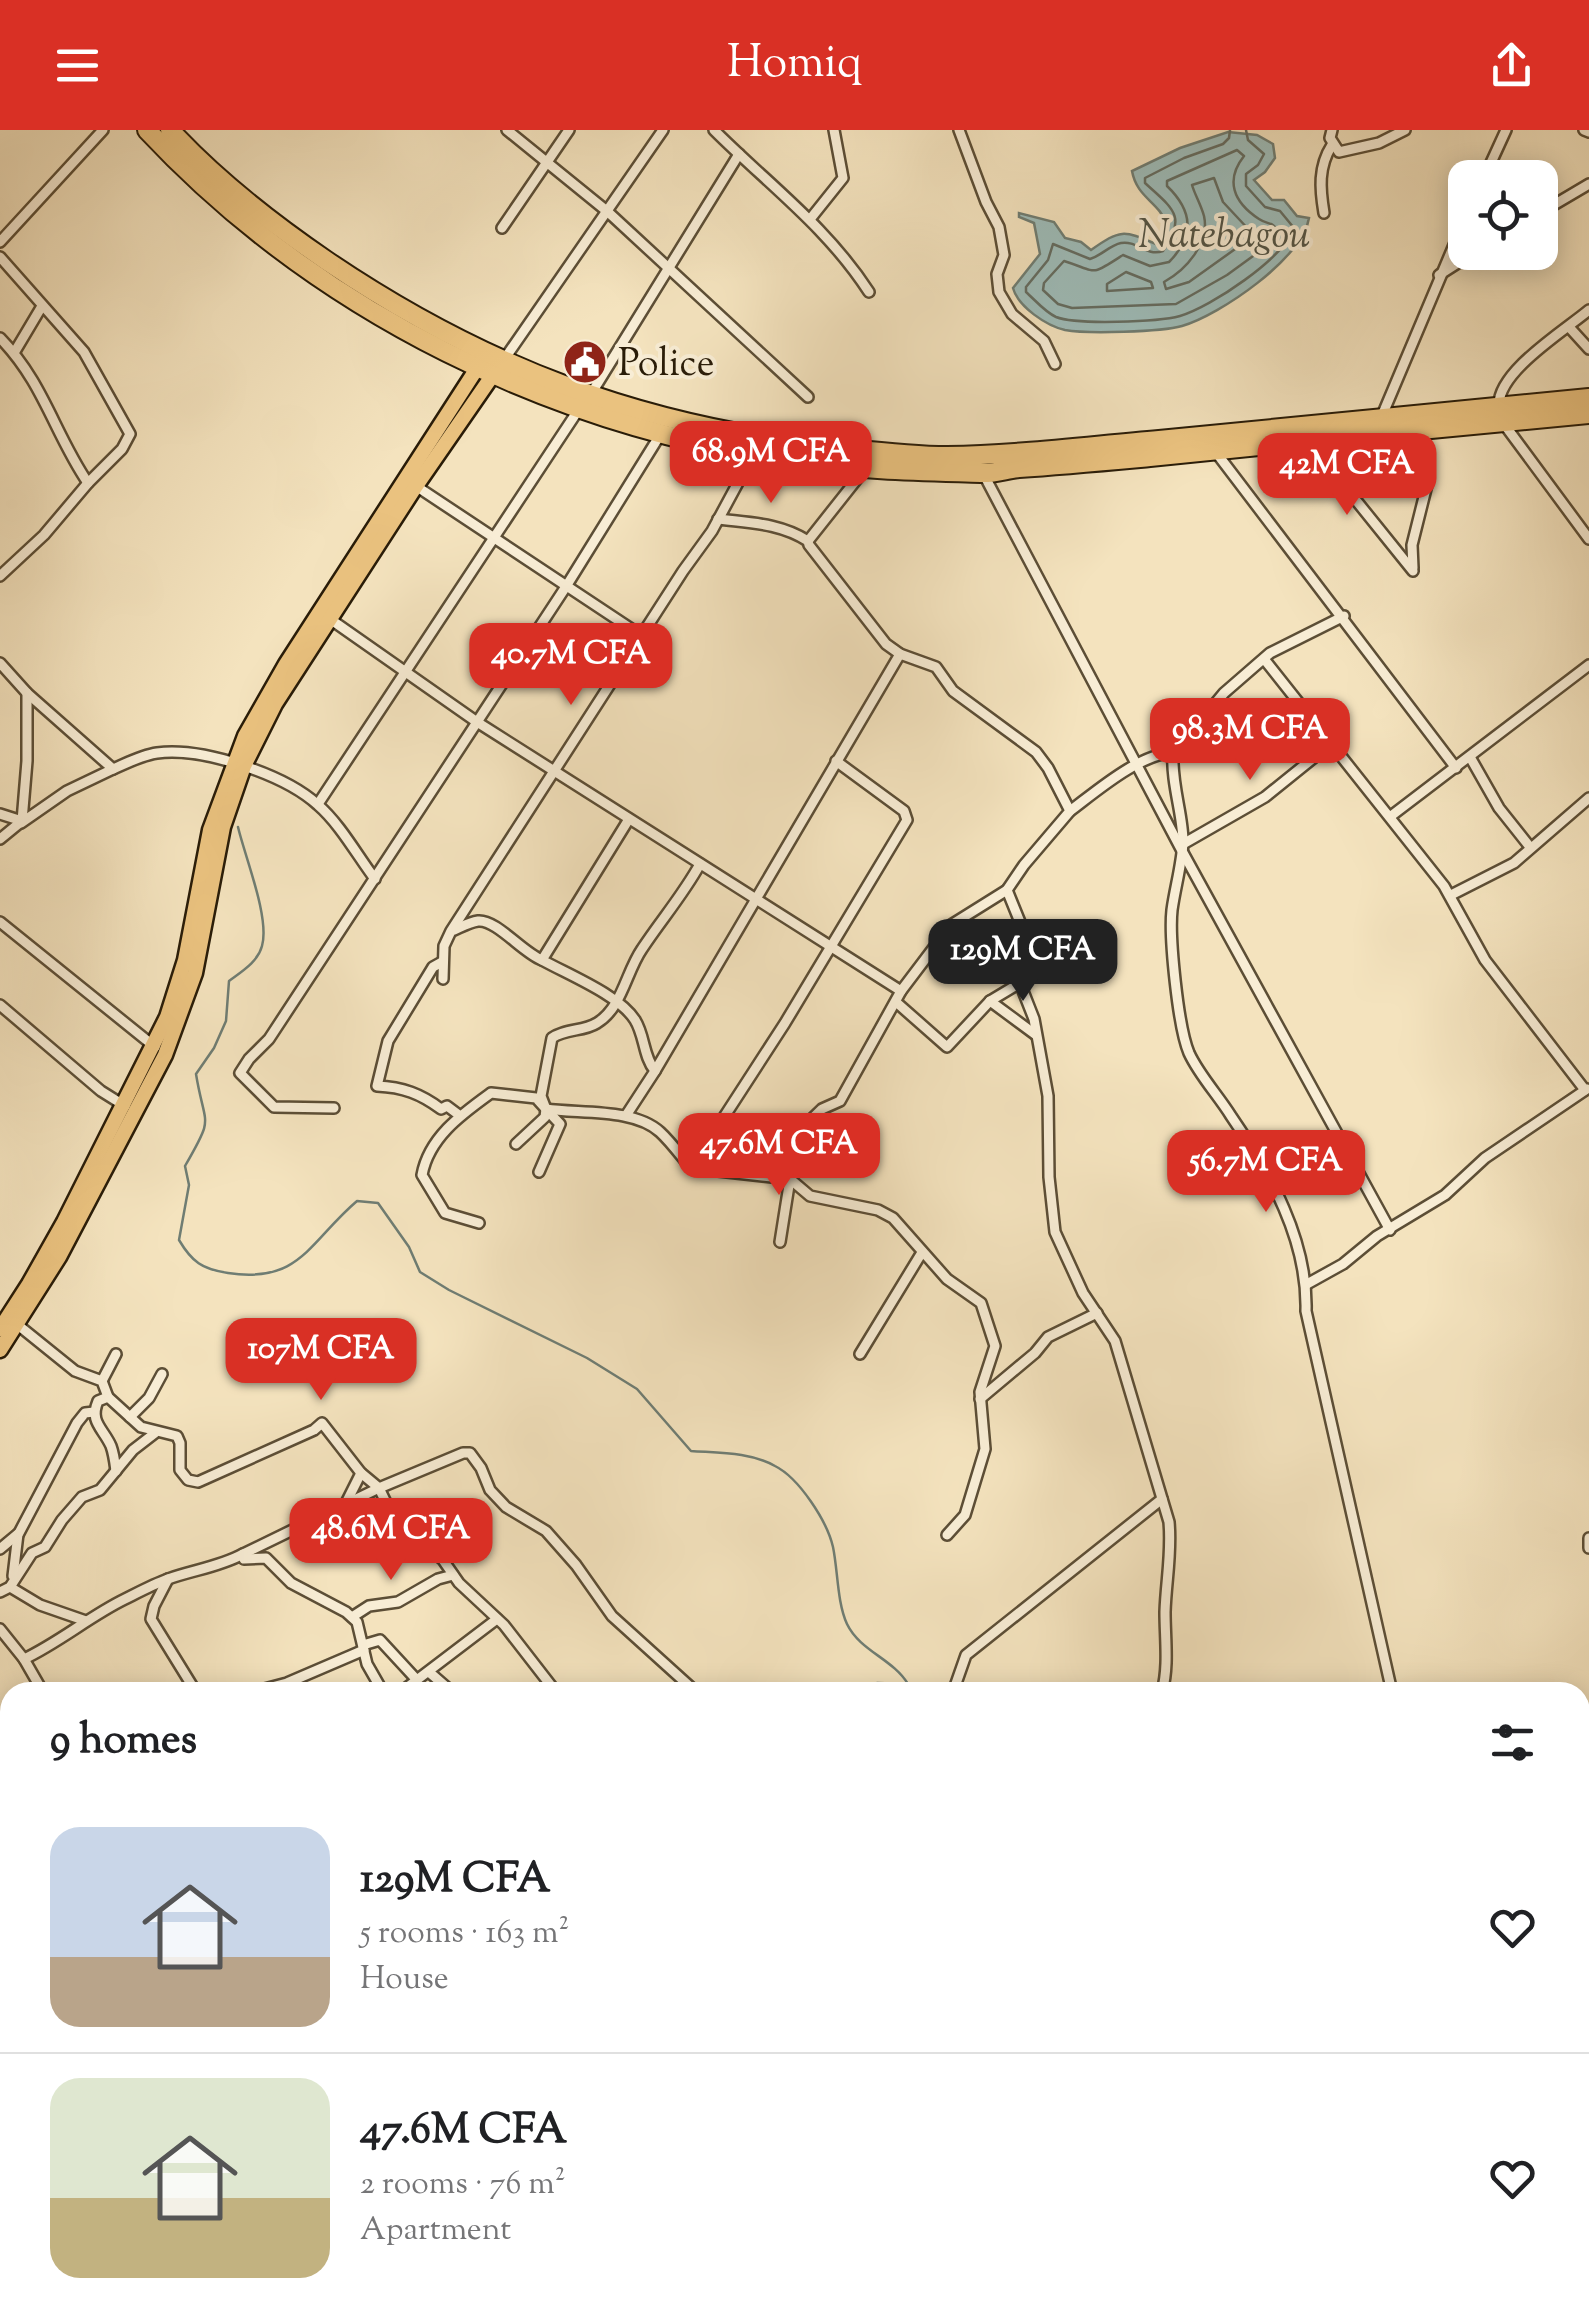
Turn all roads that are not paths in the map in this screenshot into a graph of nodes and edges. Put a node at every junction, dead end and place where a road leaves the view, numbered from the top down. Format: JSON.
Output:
{"nodes":[{"id":1,"x":103,"y":130,"type":"edge"},
{"id":2,"x":147,"y":130,"type":"edge"},
{"id":3,"x":170,"y":130,"type":"edge"},
{"id":4,"x":508,"y":130,"type":"edge"},
{"id":5,"x":569,"y":130,"type":"edge"},
{"id":6,"x":663,"y":130,"type":"edge"},
{"id":7,"x":714,"y":130,"type":"edge"},
{"id":8,"x":834,"y":130,"type":"edge"},
{"id":9,"x":959,"y":130,"type":"edge"},
{"id":10,"x":1332,"y":130,"type":"edge"},
{"id":11,"x":1405,"y":130,"type":"edge"},
{"id":12,"x":1506,"y":130,"type":"edge"},
{"id":13,"x":1332,"y":146,"type":"junction"},
{"id":14,"x":739,"y":154,"type":"junction"},
{"id":15,"x":1492,"y":160,"type":"edge"},
{"id":16,"x":547,"y":164,"type":"junction"},
{"id":17,"x":1589,"y":184,"type":"edge"},
{"id":18,"x":1558,"y":202,"type":"edge"},
{"id":19,"x":608,"y":212,"type":"junction"},
{"id":20,"x":1324,"y":214,"type":"dead end"},
{"id":21,"x":811,"y":218,"type":"junction"},
{"id":22,"x":502,"y":228,"type":"dead end"},
{"id":23,"x":2,"y":236,"type":"edge"},
{"id":24,"x":1448,"y":256,"type":"edge"},
{"id":25,"x":0,"y":257,"type":"edge"},
{"id":26,"x":667,"y":266,"type":"junction"},
{"id":27,"x":1448,"y":269,"type":"edge"},
{"id":28,"x":1439,"y":275,"type":"junction"},
{"id":29,"x":868,"y":292,"type":"dead end"},
{"id":30,"x":42,"y":306,"type":"junction"},
{"id":31,"x":1589,"y":310,"type":"edge"},
{"id":32,"x":1569,"y":327,"type":"junction"},
{"id":33,"x":0,"y":338,"type":"edge"},
{"id":34,"x":1589,"y":349,"type":"edge"},
{"id":35,"x":14,"y":352,"type":"junction"},
{"id":36,"x":1055,"y":364,"type":"dead end"},
{"id":37,"x":490,"y":365,"type":"junction"},
{"id":38,"x":808,"y":396,"type":"dead end"},
{"id":39,"x":1589,"y":398,"type":"edge"},
{"id":40,"x":584,"y":402,"type":"junction"},
{"id":41,"x":1589,"y":414,"type":"edge"},
{"id":42,"x":1500,"y":415,"type":"junction"},
{"id":43,"x":1383,"y":426,"type":"junction"},
{"id":44,"x":660,"y":435,"type":"junction"},
{"id":45,"x":1310,"y":442,"type":"junction"},
{"id":46,"x":1215,"y":451,"type":"junction"},
{"id":47,"x":754,"y":454,"type":"junction"},
{"id":48,"x":864,"y":468,"type":"junction"},
{"id":49,"x":984,"y":474,"type":"junction"},
{"id":50,"x":88,"y":483,"type":"junction"},
{"id":51,"x":416,"y":486,"type":"junction"},
{"id":52,"x":718,"y":520,"type":"junction"},
{"id":53,"x":494,"y":538,"type":"junction"},
{"id":54,"x":1589,"y":539,"type":"edge"},
{"id":55,"x":808,"y":541,"type":"junction"},
{"id":56,"x":0,"y":576,"type":"edge"},
{"id":57,"x":567,"y":585,"type":"junction"},
{"id":58,"x":1344,"y":616,"type":"junction"},
{"id":59,"x":330,"y":619,"type":"junction"},
{"id":60,"x":642,"y":636,"type":"junction"},
{"id":61,"x":900,"y":654,"type":"junction"},
{"id":62,"x":1264,"y":659,"type":"junction"},
{"id":63,"x":0,"y":663,"type":"edge"},
{"id":64,"x":1589,"y":665,"type":"edge"},
{"id":65,"x":404,"y":671,"type":"junction"},
{"id":66,"x":27,"y":693,"type":"junction"},
{"id":67,"x":478,"y":722,"type":"junction"},
{"id":68,"x":1332,"y":743,"type":"junction"},
{"id":69,"x":1173,"y":752,"type":"junction"},
{"id":70,"x":1470,"y":757,"type":"junction"},
{"id":71,"x":836,"y":760,"type":"junction"},
{"id":72,"x":239,"y":764,"type":"junction"},
{"id":73,"x":1139,"y":766,"type":"junction"},
{"id":74,"x":113,"y":768,"type":"junction"},
{"id":75,"x":554,"y":768,"type":"junction"},
{"id":76,"x":1456,"y":768,"type":"junction"},
{"id":77,"x":1589,"y":798,"type":"edge"},
{"id":78,"x":318,"y":804,"type":"junction"},
{"id":79,"x":1070,"y":811,"type":"junction"},
{"id":80,"x":0,"y":814,"type":"edge"},
{"id":81,"x":1391,"y":816,"type":"junction"},
{"id":82,"x":629,"y":819,"type":"junction"},
{"id":83,"x":22,"y":822,"type":"junction"},
{"id":84,"x":0,"y":840,"type":"edge"},
{"id":85,"x":1182,"y":846,"type":"junction"},
{"id":86,"x":1530,"y":847,"type":"junction"},
{"id":87,"x":700,"y":864,"type":"junction"},
{"id":88,"x":375,"y":878,"type":"junction"},
{"id":89,"x":1008,"y":890,"type":"junction"},
{"id":90,"x":1451,"y":895,"type":"dead end"},
{"id":91,"x":755,"y":900,"type":"junction"},
{"id":92,"x":0,"y":922,"type":"edge"},
{"id":93,"x":451,"y":931,"type":"junction"},
{"id":94,"x":832,"y":946,"type":"junction"},
{"id":95,"x":542,"y":960,"type":"junction"},
{"id":96,"x":1028,"y":960,"type":"junction"},
{"id":97,"x":442,"y":962,"type":"junction"},
{"id":98,"x":443,"y":979,"type":"dead end"},
{"id":99,"x":901,"y":991,"type":"junction"},
{"id":100,"x":616,"y":1002,"type":"junction"},
{"id":101,"x":896,"y":1002,"type":"junction"},
{"id":102,"x":990,"y":1002,"type":"junction"},
{"id":103,"x":0,"y":1005,"type":"edge"},
{"id":104,"x":1036,"y":1035,"type":"junction"},
{"id":105,"x":155,"y":1048,"type":"junction"},
{"id":106,"x":655,"y":1071,"type":"junction"},
{"id":107,"x":1587,"y":1088,"type":"edge"},
{"id":108,"x":125,"y":1106,"type":"junction"},
{"id":109,"x":334,"y":1108,"type":"dead end"},
{"id":110,"x":546,"y":1109,"type":"junction"},
{"id":111,"x":627,"y":1114,"type":"junction"},
{"id":112,"x":458,"y":1115,"type":"junction"},
{"id":113,"x":516,"y":1144,"type":"dead end"},
{"id":114,"x":691,"y":1168,"type":"junction"},
{"id":115,"x":788,"y":1168,"type":"junction"},
{"id":116,"x":540,"y":1172,"type":"dead end"},
{"id":117,"x":775,"y":1178,"type":"junction"},
{"id":118,"x":790,"y":1180,"type":"junction"},
{"id":119,"x":480,"y":1223,"type":"dead end"},
{"id":120,"x":1390,"y":1230,"type":"junction"},
{"id":121,"x":780,"y":1242,"type":"dead end"},
{"id":122,"x":921,"y":1254,"type":"junction"},
{"id":123,"x":1306,"y":1284,"type":"junction"},
{"id":124,"x":1097,"y":1313,"type":"junction"},
{"id":125,"x":5,"y":1325,"type":"edge"},
{"id":126,"x":0,"y":1350,"type":"edge"},
{"id":127,"x":116,"y":1354,"type":"dead end"},
{"id":128,"x":860,"y":1354,"type":"dead end"},
{"id":129,"x":162,"y":1374,"type":"dead end"},
{"id":130,"x":102,"y":1381,"type":"junction"},
{"id":131,"x":108,"y":1397,"type":"junction"},
{"id":132,"x":980,"y":1399,"type":"junction"},
{"id":133,"x":94,"y":1412,"type":"junction"},
{"id":134,"x":130,"y":1418,"type":"junction"},
{"id":135,"x":155,"y":1433,"type":"junction"},
{"id":136,"x":116,"y":1472,"type":"junction"},
{"id":137,"x":361,"y":1473,"type":"junction"},
{"id":138,"x":378,"y":1488,"type":"junction"},
{"id":139,"x":1162,"y":1500,"type":"junction"},
{"id":140,"x":345,"y":1505,"type":"junction"},
{"id":141,"x":18,"y":1534,"type":"junction"},
{"id":142,"x":947,"y":1535,"type":"dead end"},
{"id":143,"x":1589,"y":1538,"type":"edge"},
{"id":144,"x":1589,"y":1548,"type":"edge"},
{"id":145,"x":0,"y":1549,"type":"edge"},
{"id":146,"x":243,"y":1554,"type":"junction"},
{"id":147,"x":454,"y":1575,"type":"junction"},
{"id":148,"x":168,"y":1579,"type":"junction"},
{"id":149,"x":8,"y":1587,"type":"edge"},
{"id":150,"x":352,"y":1617,"type":"junction"},
{"id":151,"x":497,"y":1619,"type":"junction"},
{"id":152,"x":86,"y":1621,"type":"junction"},
{"id":153,"x":0,"y":1628,"type":"edge"},
{"id":154,"x":363,"y":1648,"type":"junction"},
{"id":155,"x":24,"y":1658,"type":"junction"},
{"id":156,"x":429,"y":1672,"type":"junction"},
{"id":157,"x":416,"y":1679,"type":"junction"},
{"id":158,"x":37,"y":1682,"type":"edge"},
{"id":159,"x":190,"y":1682,"type":"edge"},
{"id":160,"x":289,"y":1682,"type":"edge"},
{"id":161,"x":376,"y":1682,"type":"edge"},
{"id":162,"x":413,"y":1682,"type":"edge"},
{"id":163,"x":440,"y":1682,"type":"edge"},
{"id":164,"x":548,"y":1682,"type":"edge"},
{"id":165,"x":685,"y":1682,"type":"edge"},
{"id":166,"x":957,"y":1682,"type":"edge"},
{"id":167,"x":1165,"y":1682,"type":"edge"},
{"id":168,"x":1390,"y":1682,"type":"edge"}],
"edges":[{"from":1,"to":23,"type":"street"},
{"from":2,"to":37,"type":"highway"},
{"from":3,"to":37,"type":"highway"},
{"from":4,"to":16,"type":"street"},
{"from":5,"to":16,"type":"street"},
{"from":6,"to":19,"type":"street"},
{"from":7,"to":14,"type":"street"},
{"from":8,"to":21,"type":"street"},
{"from":9,"to":36,"type":"street"},
{"from":10,"to":13,"type":"street"},
{"from":11,"to":13,"type":"street"},
{"from":12,"to":15,"type":"street"},
{"from":13,"to":20,"type":"street"},
{"from":14,"to":21,"type":"street"},
{"from":14,"to":26,"type":"street"},
{"from":16,"to":19,"type":"street"},
{"from":16,"to":22,"type":"street"},
{"from":17,"to":18,"type":"street"},
{"from":19,"to":26,"type":"street"},
{"from":19,"to":37,"type":"street"},
{"from":21,"to":29,"type":"street"},
{"from":24,"to":28,"type":"street"},
{"from":25,"to":30,"type":"street"},
{"from":26,"to":38,"type":"street"},
{"from":26,"to":40,"type":"street"},
{"from":27,"to":28,"type":"street"},
{"from":28,"to":43,"type":"street"},
{"from":30,"to":35,"type":"street"},
{"from":30,"to":50,"type":"street"},
{"from":31,"to":32,"type":"street"},
{"from":32,"to":34,"type":"street"},
{"from":32,"to":42,"type":"street"},
{"from":33,"to":35,"type":"street"},
{"from":35,"to":50,"type":"street"},
{"from":37,"to":40,"type":"highway"},
{"from":37,"to":51,"type":"main road"},
{"from":37,"to":72,"type":"main road"},
{"from":39,"to":42,"type":"highway"},
{"from":40,"to":43,"type":"highway"},
{"from":40,"to":44,"type":"highway"},
{"from":40,"to":53,"type":"street"},
{"from":41,"to":42,"type":"highway"},
{"from":42,"to":43,"type":"highway"},
{"from":42,"to":54,"type":"street"},
{"from":43,"to":45,"type":"highway"},
{"from":43,"to":45,"type":"street"},
{"from":44,"to":47,"type":"highway"},
{"from":44,"to":57,"type":"street"},
{"from":45,"to":46,"type":"highway"},
{"from":46,"to":49,"type":"highway"},
{"from":46,"to":58,"type":"street"},
{"from":47,"to":48,"type":"highway"},
{"from":47,"to":52,"type":"street"},
{"from":48,"to":49,"type":"highway"},
{"from":48,"to":55,"type":"street"},
{"from":49,"to":73,"type":"street"},
{"from":50,"to":56,"type":"street"},
{"from":51,"to":53,"type":"street"},
{"from":51,"to":59,"type":"main road"},
{"from":52,"to":55,"type":"street"},
{"from":52,"to":60,"type":"street"},
{"from":53,"to":57,"type":"street"},
{"from":53,"to":65,"type":"street"},
{"from":55,"to":61,"type":"street"},
{"from":57,"to":60,"type":"street"},
{"from":57,"to":67,"type":"street"},
{"from":58,"to":62,"type":"street"},
{"from":58,"to":76,"type":"street"},
{"from":59,"to":65,"type":"street"},
{"from":59,"to":72,"type":"main road"},
{"from":60,"to":75,"type":"street"},
{"from":61,"to":71,"type":"street"},
{"from":61,"to":79,"type":"street"},
{"from":62,"to":68,"type":"street"},
{"from":62,"to":69,"type":"street"},
{"from":63,"to":66,"type":"street"},
{"from":64,"to":70,"type":"street"},
{"from":65,"to":67,"type":"street"},
{"from":65,"to":78,"type":"street"},
{"from":66,"to":74,"type":"street"},
{"from":66,"to":83,"type":"street"},
{"from":67,"to":75,"type":"street"},
{"from":67,"to":88,"type":"street"},
{"from":68,"to":81,"type":"street"},
{"from":68,"to":85,"type":"street"},
{"from":69,"to":73,"type":"street"},
{"from":69,"to":85,"type":"street"},
{"from":70,"to":76,"type":"street"},
{"from":70,"to":86,"type":"street"},
{"from":71,"to":91,"type":"street"},
{"from":71,"to":94,"type":"street"},
{"from":72,"to":74,"type":"street"},
{"from":72,"to":78,"type":"street"},
{"from":72,"to":105,"type":"main road"},
{"from":72,"to":125,"type":"main road"},
{"from":73,"to":79,"type":"street"},
{"from":73,"to":85,"type":"street"},
{"from":74,"to":83,"type":"street"},
{"from":75,"to":82,"type":"street"},
{"from":75,"to":93,"type":"street"},
{"from":76,"to":81,"type":"street"},
{"from":77,"to":86,"type":"street"},
{"from":78,"to":88,"type":"street"},
{"from":79,"to":89,"type":"street"},
{"from":80,"to":83,"type":"street"},
{"from":81,"to":107,"type":"street"},
{"from":82,"to":87,"type":"street"},
{"from":82,"to":95,"type":"street"},
{"from":83,"to":84,"type":"street"},
{"from":85,"to":120,"type":"street"},
{"from":85,"to":123,"type":"street"},
{"from":86,"to":90,"type":"street"},
{"from":87,"to":91,"type":"street"},
{"from":87,"to":100,"type":"street"},
{"from":88,"to":109,"type":"street"},
{"from":89,"to":96,"type":"street"},
{"from":89,"to":99,"type":"street"},
{"from":91,"to":94,"type":"street"},
{"from":91,"to":106,"type":"street"},
{"from":92,"to":105,"type":"street"},
{"from":93,"to":95,"type":"street"},
{"from":93,"to":97,"type":"street"},
{"from":94,"to":99,"type":"street"},
{"from":94,"to":114,"type":"street"},
{"from":95,"to":100,"type":"street"},
{"from":96,"to":102,"type":"street"},
{"from":96,"to":104,"type":"street"},
{"from":97,"to":98,"type":"street"},
{"from":97,"to":112,"type":"street"},
{"from":99,"to":101,"type":"street"},
{"from":100,"to":106,"type":"street"},
{"from":100,"to":110,"type":"street"},
{"from":101,"to":102,"type":"street"},
{"from":101,"to":115,"type":"street"},
{"from":102,"to":104,"type":"street"},
{"from":103,"to":108,"type":"street"},
{"from":104,"to":124,"type":"street"},
{"from":105,"to":108,"type":"main road"},
{"from":106,"to":111,"type":"street"},
{"from":107,"to":120,"type":"street"},
{"from":108,"to":125,"type":"main road"},
{"from":110,"to":111,"type":"street"},
{"from":110,"to":112,"type":"street"},
{"from":110,"to":113,"type":"street"},
{"from":110,"to":116,"type":"street"},
{"from":111,"to":114,"type":"street"},
{"from":112,"to":119,"type":"street"},
{"from":114,"to":117,"type":"street"},
{"from":115,"to":117,"type":"street"},
{"from":115,"to":118,"type":"street"},
{"from":117,"to":118,"type":"street"},
{"from":118,"to":121,"type":"street"},
{"from":118,"to":122,"type":"street"},
{"from":120,"to":123,"type":"street"},
{"from":122,"to":128,"type":"street"},
{"from":122,"to":132,"type":"street"},
{"from":123,"to":168,"type":"street"},
{"from":124,"to":132,"type":"street"},
{"from":124,"to":139,"type":"street"},
{"from":125,"to":126,"type":"main road"},
{"from":125,"to":130,"type":"street"},
{"from":127,"to":130,"type":"street"},
{"from":129,"to":134,"type":"street"},
{"from":130,"to":131,"type":"street"},
{"from":131,"to":133,"type":"street"},
{"from":131,"to":134,"type":"street"},
{"from":132,"to":142,"type":"street"},
{"from":133,"to":136,"type":"street"},
{"from":133,"to":141,"type":"street"},
{"from":134,"to":135,"type":"street"},
{"from":135,"to":136,"type":"street"},
{"from":135,"to":137,"type":"street"},
{"from":136,"to":149,"type":"street"},
{"from":137,"to":138,"type":"street"},
{"from":137,"to":140,"type":"street"},
{"from":138,"to":140,"type":"street"},
{"from":138,"to":147,"type":"street"},
{"from":138,"to":165,"type":"street"},
{"from":139,"to":166,"type":"street"},
{"from":139,"to":167,"type":"street"},
{"from":140,"to":146,"type":"street"},
{"from":141,"to":145,"type":"street"},
{"from":141,"to":149,"type":"street"},
{"from":143,"to":144,"type":"street"},
{"from":146,"to":148,"type":"street"},
{"from":146,"to":150,"type":"street"},
{"from":147,"to":150,"type":"street"},
{"from":147,"to":151,"type":"street"},
{"from":148,"to":152,"type":"street"},
{"from":148,"to":159,"type":"street"},
{"from":149,"to":152,"type":"street"},
{"from":150,"to":154,"type":"street"},
{"from":151,"to":156,"type":"street"},
{"from":151,"to":164,"type":"street"},
{"from":152,"to":155,"type":"street"},
{"from":153,"to":155,"type":"street"},
{"from":154,"to":157,"type":"street"},
{"from":154,"to":160,"type":"street"},
{"from":154,"to":161,"type":"street"},
{"from":155,"to":158,"type":"street"},
{"from":156,"to":157,"type":"street"},
{"from":156,"to":163,"type":"street"},
{"from":157,"to":162,"type":"street"}]}
